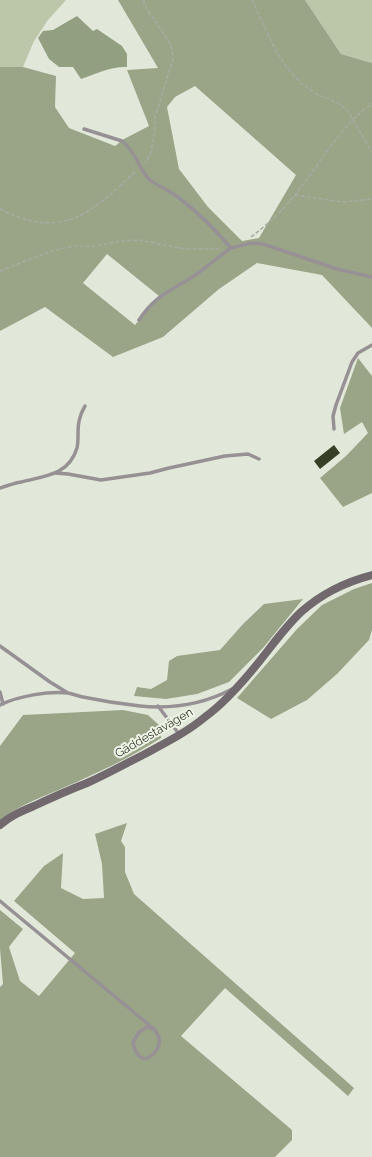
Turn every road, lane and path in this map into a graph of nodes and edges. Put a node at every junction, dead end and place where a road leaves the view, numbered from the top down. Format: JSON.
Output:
{"nodes":[{"id":1,"x":252,"y":0,"type":"edge"},
{"id":2,"x":84,"y":129,"type":"dead end"},
{"id":3,"x":372,"y":152,"type":"edge"},
{"id":4,"x":295,"y":195,"type":"dead end"},
{"id":5,"x":372,"y":199,"type":"edge"},
{"id":6,"x":232,"y":248,"type":"junction"},
{"id":7,"x":372,"y":277,"type":"edge"},
{"id":8,"x":139,"y":320,"type":"dead end"},
{"id":9,"x":372,"y":346,"type":"edge"},
{"id":10,"x":85,"y":406,"type":"dead end"},
{"id":11,"x":334,"y":429,"type":"dead end"},
{"id":12,"x":259,"y":459,"type":"dead end"},
{"id":13,"x":55,"y":473,"type":"junction"},
{"id":14,"x":0,"y":488,"type":"edge"},
{"id":15,"x":372,"y":575,"type":"edge"},
{"id":16,"x":0,"y":646,"type":"edge"},
{"id":17,"x":238,"y":686,"type":"junction"},
{"id":18,"x":0,"y":692,"type":"edge"},
{"id":19,"x":68,"y":693,"type":"junction"},
{"id":20,"x":1,"y":705,"type":"edge"},
{"id":21,"x":158,"y":706,"type":"junction"},
{"id":22,"x":179,"y":734,"type":"junction"},
{"id":23,"x":0,"y":825,"type":"edge"},
{"id":24,"x":0,"y":901,"type":"edge"},
{"id":25,"x":154,"y":1029,"type":"junction"}],
"edges":[{"from":1,"to":3,"type":"path"},
{"from":2,"to":6,"type":"lane"},
{"from":4,"to":5,"type":"path"},
{"from":6,"to":7,"type":"lane"},
{"from":6,"to":8,"type":"lane"},
{"from":9,"to":11,"type":"lane"},
{"from":10,"to":13,"type":"lane"},
{"from":12,"to":13,"type":"lane"},
{"from":13,"to":14,"type":"lane"},
{"from":15,"to":17,"type":"street","name":"Gäddestavägen"},
{"from":16,"to":19,"type":"lane"},
{"from":17,"to":21,"type":"lane"},
{"from":17,"to":22,"type":"street","name":"Gäddestavägen"},
{"from":18,"to":20,"type":"lane"},
{"from":19,"to":20,"type":"lane"},
{"from":19,"to":21,"type":"lane"},
{"from":21,"to":22,"type":"lane"},
{"from":22,"to":23,"type":"street","name":"Gäddestavägen"},
{"from":24,"to":25,"type":"lane"},
{"from":25,"to":25,"type":"lane"}]}
